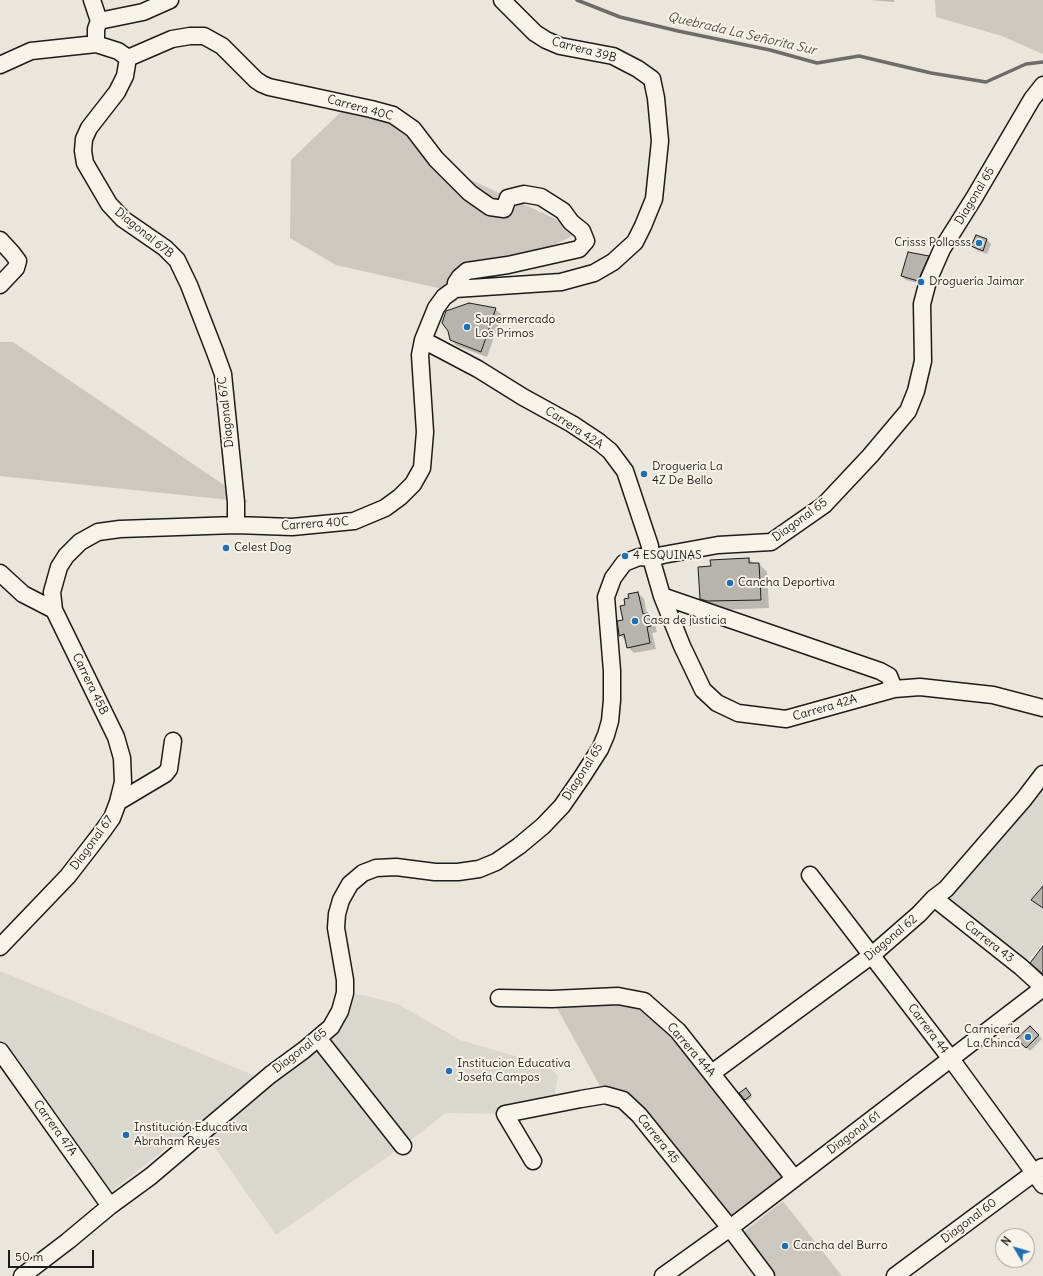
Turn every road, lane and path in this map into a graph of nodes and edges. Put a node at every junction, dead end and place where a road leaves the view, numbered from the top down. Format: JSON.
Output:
{"nodes":[{"id":1,"x":92,"y":0,"type":"edge"},
{"id":2,"x":170,"y":0,"type":"edge"},
{"id":3,"x":502,"y":0,"type":"edge"},
{"id":4,"x":99,"y":21,"type":"junction"},
{"id":5,"x":96,"y":44,"type":"junction"},
{"id":6,"x":128,"y":58,"type":"junction"},
{"id":7,"x":0,"y":65,"type":"edge"},
{"id":8,"x":1043,"y":85,"type":"edge"},
{"id":9,"x":0,"y":240,"type":"edge"},
{"id":10,"x":176,"y":260,"type":"joint"},
{"id":11,"x":0,"y":284,"type":"edge"},
{"id":12,"x":455,"y":289,"type":"junction"},
{"id":13,"x":423,"y":340,"type":"junction"},
{"id":14,"x":236,"y":525,"type":"junction"},
{"id":15,"x":651,"y":558,"type":"junction"},
{"id":16,"x":59,"y":567,"type":"joint"},
{"id":17,"x":0,"y":573,"type":"edge"},
{"id":18,"x":662,"y":596,"type":"junction"},
{"id":19,"x":54,"y":610,"type":"junction"},
{"id":20,"x":894,"y":689,"type":"junction"},
{"id":21,"x":1043,"y":708,"type":"edge"},
{"id":22,"x":173,"y":741,"type":"dead end"},
{"id":23,"x":1043,"y":774,"type":"edge"},
{"id":24,"x":118,"y":802,"type":"junction"},
{"id":25,"x":810,"y":875,"type":"dead end"},
{"id":26,"x":934,"y":898,"type":"junction"},
{"id":27,"x":0,"y":948,"type":"edge"},
{"id":28,"x":872,"y":955,"type":"junction"},
{"id":29,"x":1043,"y":988,"type":"edge"},
{"id":30,"x":499,"y":998,"type":"dead end"},
{"id":31,"x":318,"y":1038,"type":"junction"},
{"id":32,"x":0,"y":1051,"type":"edge"},
{"id":33,"x":951,"y":1059,"type":"junction"},
{"id":34,"x":712,"y":1073,"type":"junction"},
{"id":35,"x":403,"y":1146,"type":"dead end"},
{"id":36,"x":533,"y":1161,"type":"dead end"},
{"id":37,"x":1040,"y":1174,"type":"edge"},
{"id":38,"x":794,"y":1178,"type":"junction"},
{"id":39,"x":110,"y":1206,"type":"junction"},
{"id":40,"x":730,"y":1228,"type":"junction"},
{"id":41,"x":22,"y":1276,"type":"edge"},
{"id":42,"x":663,"y":1276,"type":"edge"},
{"id":43,"x":766,"y":1276,"type":"edge"},
{"id":44,"x":895,"y":1276,"type":"edge"}],
"edges":[{"from":1,"to":4,"type":"street"},
{"from":2,"to":4,"type":"street"},
{"from":3,"to":12,"type":"street","name":"Carrera 39B"},
{"from":4,"to":5,"type":"street"},
{"from":5,"to":6,"type":"street"},
{"from":5,"to":7,"type":"street"},
{"from":6,"to":10,"type":"street","name":"Diagonal 67B"},
{"from":6,"to":12,"type":"street","name":"Carrera 40C"},
{"from":8,"to":15,"type":"street","name":"Diagonal 65"},
{"from":9,"to":11,"type":"street"},
{"from":10,"to":14,"type":"street","name":"Diagonal 67C"},
{"from":12,"to":13,"type":"street","name":"Carrera 40C"},
{"from":13,"to":14,"type":"street","name":"Carrera 40C"},
{"from":13,"to":15,"type":"street","name":"Carrera 42A"},
{"from":14,"to":16,"type":"street","name":"Carrera 40C"},
{"from":15,"to":18,"type":"street","name":"Carrera 42A"},
{"from":15,"to":31,"type":"street","name":"Diagonal 65"},
{"from":16,"to":19,"type":"street","name":"Carrera 45B"},
{"from":17,"to":19,"type":"street"},
{"from":18,"to":20,"type":"street"},
{"from":18,"to":20,"type":"street","name":"Carrera 42A"},
{"from":19,"to":24,"type":"street","name":"Carrera 45B"},
{"from":20,"to":21,"type":"street","name":"Carrera 42A"},
{"from":22,"to":24,"type":"street","name":"Diagonal 67"},
{"from":23,"to":26,"type":"street","name":"Diagonal 62"},
{"from":24,"to":27,"type":"street","name":"Diagonal 67"},
{"from":25,"to":28,"type":"street","name":"Carrera 44"},
{"from":26,"to":28,"type":"street","name":"Diagonal 62"},
{"from":26,"to":29,"type":"street","name":"Carrera 43"},
{"from":28,"to":33,"type":"street","name":"Carrera 44"},
{"from":28,"to":34,"type":"street","name":"Diagonal 62"},
{"from":29,"to":33,"type":"street","name":"Diagonal 61"},
{"from":30,"to":34,"type":"street","name":"Carrera 44A"},
{"from":31,"to":35,"type":"street"},
{"from":31,"to":39,"type":"street","name":"Diagonal 65"},
{"from":32,"to":39,"type":"street","name":"Carrera 47A"},
{"from":33,"to":37,"type":"street","name":"Carrera 44"},
{"from":33,"to":38,"type":"street","name":"Diagonal 61"},
{"from":34,"to":38,"type":"street","name":"Carrera 44A"},
{"from":36,"to":40,"type":"street","name":"Carrera 45"},
{"from":37,"to":44,"type":"street","name":"Diagonal 60"},
{"from":38,"to":40,"type":"street","name":"Diagonal 61"},
{"from":39,"to":41,"type":"street","name":"Diagonal 65"},
{"from":40,"to":42,"type":"street","name":"Diagonal 61"},
{"from":40,"to":43,"type":"street","name":"Carrera 45"}]}
